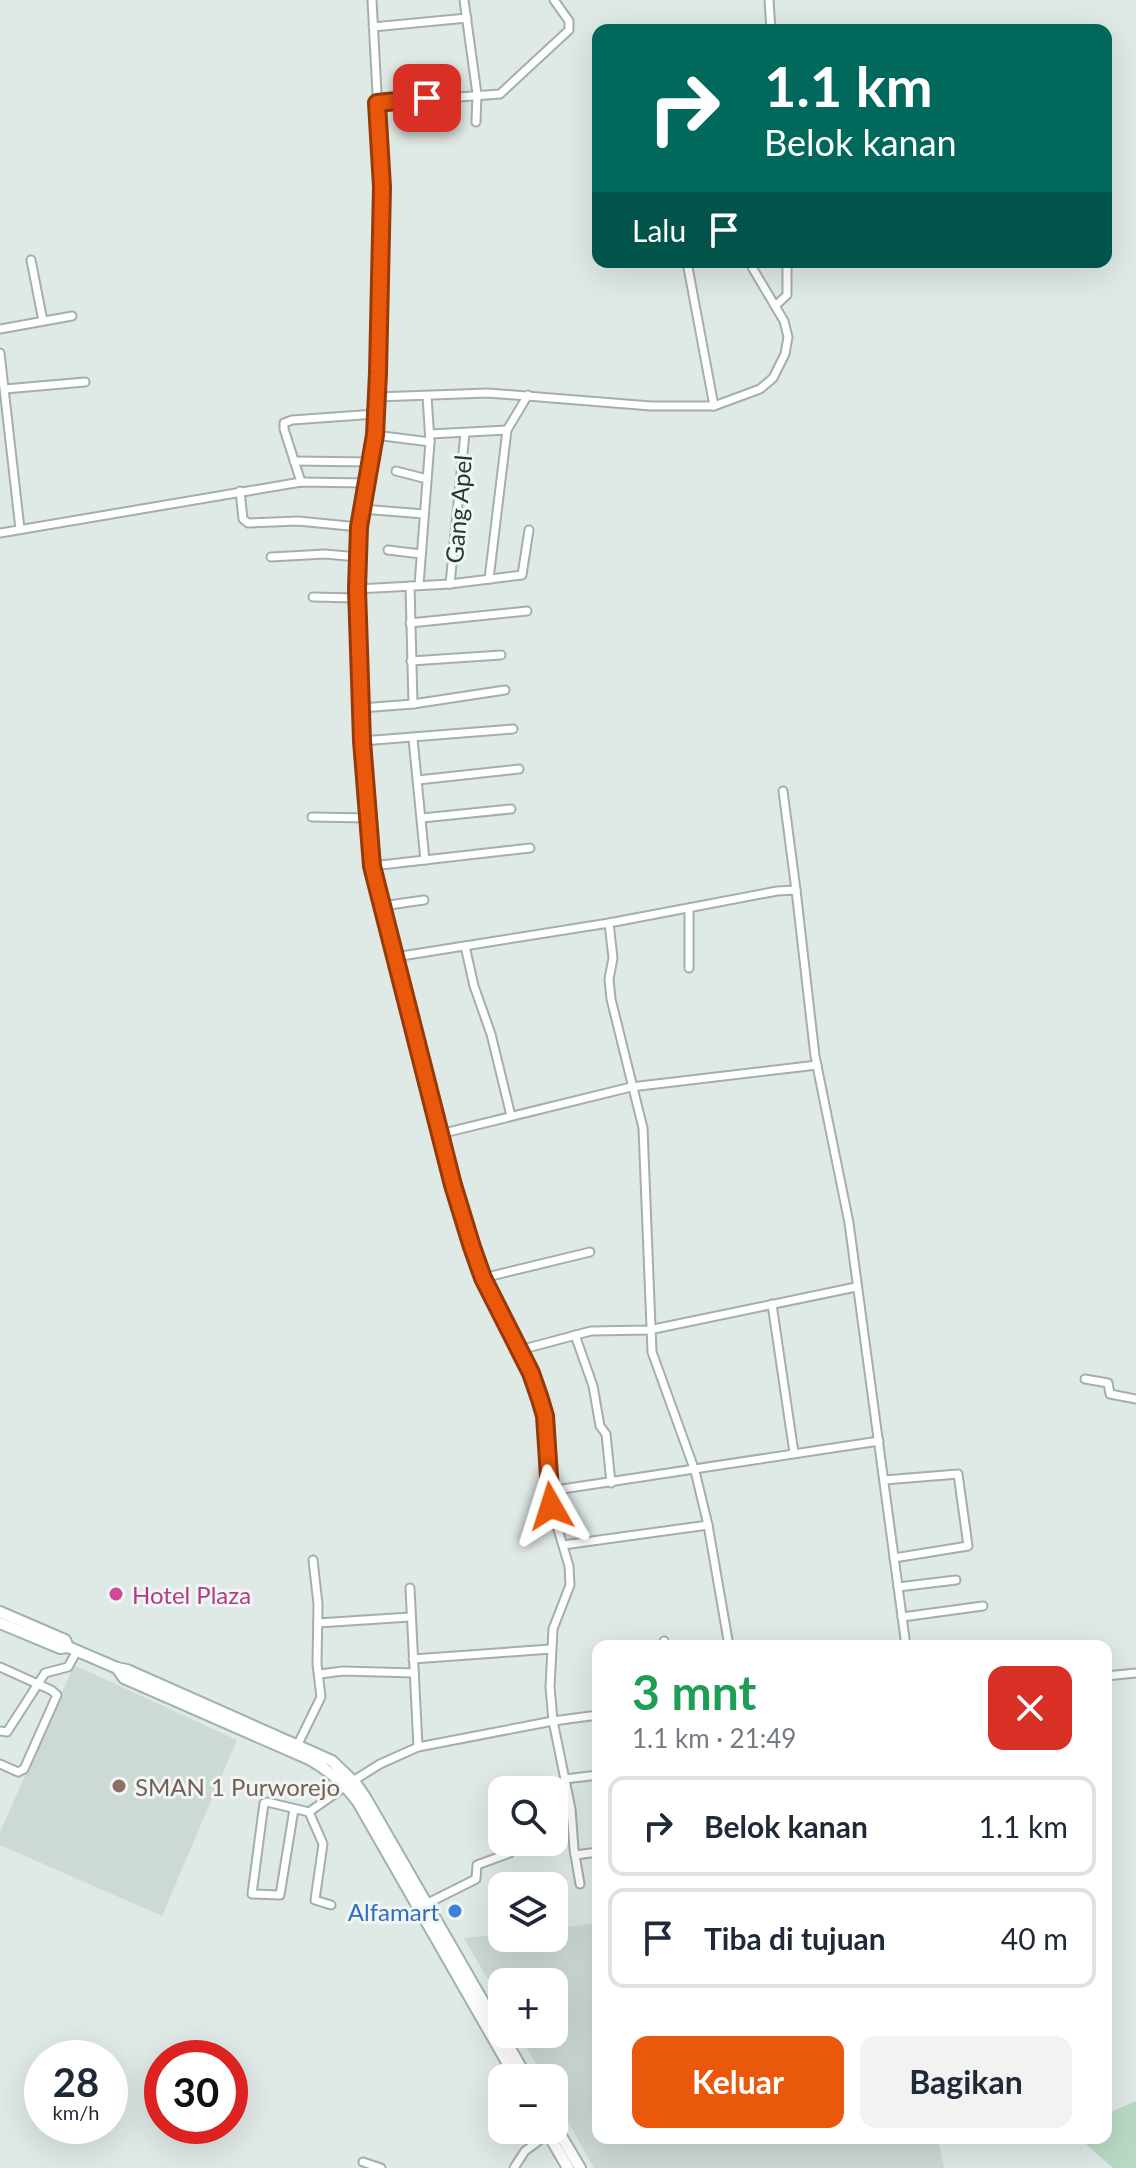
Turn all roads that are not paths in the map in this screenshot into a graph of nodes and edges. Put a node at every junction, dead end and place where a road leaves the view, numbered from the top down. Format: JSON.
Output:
{"nodes":[{"id":1,"x":372,"y":0,"type":"edge"},
{"id":2,"x":464,"y":0,"type":"edge"},
{"id":3,"x":554,"y":0,"type":"edge"},
{"id":4,"x":769,"y":0,"type":"edge"},
{"id":5,"x":467,"y":18,"type":"junction"},
{"id":6,"x":771,"y":24,"type":"edge"},
{"id":7,"x":373,"y":27,"type":"junction"},
{"id":8,"x":477,"y":94,"type":"junction"},
{"id":9,"x":377,"y":103,"type":"junction"},
{"id":10,"x":476,"y":122,"type":"dead end"},
{"id":11,"x":31,"y":260,"type":"dead end"},
{"id":12,"x":688,"y":268,"type":"edge"},
{"id":13,"x":753,"y":268,"type":"edge"},
{"id":14,"x":787,"y":268,"type":"edge"},
{"id":15,"x":775,"y":306,"type":"junction"},
{"id":16,"x":72,"y":316,"type":"dead end"},
{"id":17,"x":43,"y":321,"type":"junction"},
{"id":18,"x":0,"y":329,"type":"edge"},
{"id":19,"x":0,"y":353,"type":"edge"},
{"id":20,"x":85,"y":382,"type":"dead end"},
{"id":21,"x":5,"y":389,"type":"junction"},
{"id":22,"x":528,"y":395,"type":"junction"},
{"id":23,"x":427,"y":396,"type":"junction"},
{"id":24,"x":376,"y":397,"type":"junction"},
{"id":25,"x":714,"y":406,"type":"junction"},
{"id":26,"x":376,"y":414,"type":"junction"},
{"id":27,"x":507,"y":430,"type":"junction"},
{"id":28,"x":465,"y":433,"type":"junction"},
{"id":29,"x":375,"y":435,"type":"junction"},
{"id":30,"x":430,"y":438,"type":"junction"},
{"id":31,"x":294,"y":461,"type":"junction"},
{"id":32,"x":370,"y":462,"type":"junction"},
{"id":33,"x":396,"y":471,"type":"dead end"},
{"id":34,"x":427,"y":479,"type":"junction"},
{"id":35,"x":301,"y":482,"type":"junction"},
{"id":36,"x":366,"y":483,"type":"junction"},
{"id":37,"x":240,"y":491,"type":"junction"},
{"id":38,"x":362,"y":509,"type":"junction"},
{"id":39,"x":424,"y":514,"type":"junction"},
{"id":40,"x":359,"y":527,"type":"junction"},
{"id":41,"x":20,"y":529,"type":"junction"},
{"id":42,"x":529,"y":530,"type":"dead end"},
{"id":43,"x":0,"y":533,"type":"edge"},
{"id":44,"x":388,"y":550,"type":"dead end"},
{"id":45,"x":421,"y":554,"type":"junction"},
{"id":46,"x":271,"y":557,"type":"dead end"},
{"id":47,"x":358,"y":557,"type":"junction"},
{"id":48,"x":489,"y":579,"type":"junction"},
{"id":49,"x":450,"y":584,"type":"junction"},
{"id":50,"x":419,"y":585,"type":"junction"},
{"id":51,"x":410,"y":586,"type":"junction"},
{"id":52,"x":357,"y":594,"type":"junction"},
{"id":53,"x":313,"y":597,"type":"dead end"},
{"id":54,"x":527,"y":611,"type":"dead end"},
{"id":55,"x":410,"y":623,"type":"junction"},
{"id":56,"x":501,"y":655,"type":"dead end"},
{"id":57,"x":411,"y":661,"type":"junction"},
{"id":58,"x":505,"y":690,"type":"dead end"},
{"id":59,"x":413,"y":704,"type":"junction"},
{"id":60,"x":361,"y":708,"type":"junction"},
{"id":61,"x":513,"y":729,"type":"dead end"},
{"id":62,"x":413,"y":739,"type":"junction"},
{"id":63,"x":362,"y":741,"type":"junction"},
{"id":64,"x":519,"y":769,"type":"dead end"},
{"id":65,"x":418,"y":780,"type":"junction"},
{"id":66,"x":783,"y":791,"type":"dead end"},
{"id":67,"x":511,"y":809,"type":"dead end"},
{"id":68,"x":312,"y":817,"type":"dead end"},
{"id":69,"x":368,"y":818,"type":"junction"},
{"id":70,"x":422,"y":818,"type":"junction"},
{"id":71,"x":530,"y":848,"type":"dead end"},
{"id":72,"x":425,"y":860,"type":"junction"},
{"id":73,"x":372,"y":866,"type":"junction"},
{"id":74,"x":796,"y":890,"type":"junction"},
{"id":75,"x":424,"y":900,"type":"dead end"},
{"id":76,"x":382,"y":906,"type":"junction"},
{"id":77,"x":689,"y":908,"type":"junction"},
{"id":78,"x":609,"y":923,"type":"junction"},
{"id":79,"x":465,"y":946,"type":"junction"},
{"id":80,"x":395,"y":957,"type":"junction"},
{"id":81,"x":689,"y":968,"type":"dead end"},
{"id":82,"x":817,"y":1065,"type":"junction"},
{"id":83,"x":631,"y":1087,"type":"junction"},
{"id":84,"x":511,"y":1116,"type":"junction"},
{"id":85,"x":440,"y":1134,"type":"junction"},
{"id":86,"x":590,"y":1252,"type":"dead end"},
{"id":87,"x":483,"y":1278,"type":"junction"},
{"id":88,"x":856,"y":1287,"type":"junction"},
{"id":89,"x":772,"y":1304,"type":"junction"},
{"id":90,"x":649,"y":1330,"type":"junction"},
{"id":91,"x":575,"y":1335,"type":"junction"},
{"id":92,"x":520,"y":1350,"type":"junction"},
{"id":93,"x":1085,"y":1379,"type":"dead end"},
{"id":94,"x":1136,"y":1399,"type":"edge"},
{"id":95,"x":879,"y":1441,"type":"junction"},
{"id":96,"x":794,"y":1453,"type":"junction"},
{"id":97,"x":695,"y":1471,"type":"junction"},
{"id":98,"x":884,"y":1480,"type":"junction"},
{"id":99,"x":611,"y":1483,"type":"junction"},
{"id":100,"x":549,"y":1491,"type":"junction"},
{"id":101,"x":708,"y":1525,"type":"junction"},
{"id":102,"x":563,"y":1545,"type":"junction"},
{"id":103,"x":894,"y":1558,"type":"junction"},
{"id":104,"x":313,"y":1560,"type":"dead end"},
{"id":105,"x":956,"y":1580,"type":"dead end"},
{"id":106,"x":898,"y":1587,"type":"junction"},
{"id":107,"x":410,"y":1588,"type":"dead end"},
{"id":108,"x":983,"y":1606,"type":"dead end"},
{"id":109,"x":0,"y":1612,"type":"edge"},
{"id":110,"x":410,"y":1617,"type":"junction"},
{"id":111,"x":902,"y":1617,"type":"junction"},
{"id":112,"x":0,"y":1623,"type":"edge"},
{"id":113,"x":318,"y":1623,"type":"junction"},
{"id":114,"x":728,"y":1640,"type":"edge"},
{"id":115,"x":905,"y":1640,"type":"edge"},
{"id":116,"x":72,"y":1649,"type":"junction"},
{"id":117,"x":551,"y":1649,"type":"junction"},
{"id":118,"x":413,"y":1659,"type":"junction"},
{"id":119,"x":0,"y":1667,"type":"edge"},
{"id":120,"x":117,"y":1668,"type":"junction"},
{"id":121,"x":414,"y":1673,"type":"junction"},
{"id":122,"x":1136,"y":1673,"type":"edge"},
{"id":123,"x":320,"y":1674,"type":"junction"},
{"id":124,"x":1112,"y":1675,"type":"edge"},
{"id":125,"x":37,"y":1684,"type":"junction"},
{"id":126,"x":592,"y":1716,"type":"edge"},
{"id":127,"x":553,"y":1721,"type":"junction"},
{"id":128,"x":0,"y":1731,"type":"edge"},
{"id":129,"x":298,"y":1744,"type":"junction"},
{"id":130,"x":418,"y":1747,"type":"junction"},
{"id":131,"x":0,"y":1764,"type":"edge"},
{"id":132,"x":337,"y":1770,"type":"junction"},
{"id":133,"x":564,"y":1776,"type":"edge"},
{"id":134,"x":592,"y":1776,"type":"edge"},
{"id":135,"x":568,"y":1779,"type":"edge"},
{"id":136,"x":350,"y":1783,"type":"junction"},
{"id":137,"x":568,"y":1794,"type":"edge"},
{"id":138,"x":294,"y":1809,"type":"junction"},
{"id":139,"x":309,"y":1812,"type":"junction"},
{"id":140,"x":592,"y":1853,"type":"edge"},
{"id":141,"x":575,"y":1855,"type":"junction"},
{"id":142,"x":502,"y":1856,"type":"edge"},
{"id":143,"x":580,"y":1884,"type":"dead end"},
{"id":144,"x":426,"y":1904,"type":"junction"},
{"id":145,"x":331,"y":1905,"type":"dead end"},
{"id":146,"x":447,"y":1948,"type":"junction"},
{"id":147,"x":513,"y":2064,"type":"edge"},
{"id":148,"x":533,"y":2144,"type":"edge"},
{"id":149,"x":559,"y":2144,"type":"edge"},
{"id":150,"x":363,"y":2162,"type":"dead end"},
{"id":151,"x":573,"y":2166,"type":"edge"},
{"id":152,"x":381,"y":2168,"type":"edge"},
{"id":153,"x":514,"y":2168,"type":"edge"}],
"edges":[{"from":1,"to":7,"type":"street"},
{"from":2,"to":5,"type":"street"},
{"from":3,"to":8,"type":"street"},
{"from":4,"to":6,"type":"street"},
{"from":5,"to":7,"type":"street"},
{"from":5,"to":8,"type":"street"},
{"from":7,"to":9,"type":"street"},
{"from":8,"to":9,"type":"street"},
{"from":8,"to":10,"type":"street"},
{"from":9,"to":24,"type":"street"},
{"from":11,"to":17,"type":"street"},
{"from":12,"to":25,"type":"street"},
{"from":13,"to":15,"type":"street"},
{"from":14,"to":15,"type":"street"},
{"from":15,"to":25,"type":"street"},
{"from":16,"to":17,"type":"street"},
{"from":17,"to":18,"type":"street"},
{"from":19,"to":21,"type":"street"},
{"from":20,"to":21,"type":"street"},
{"from":21,"to":41,"type":"street"},
{"from":22,"to":23,"type":"street"},
{"from":22,"to":25,"type":"street"},
{"from":22,"to":27,"type":"street"},
{"from":23,"to":24,"type":"street"},
{"from":23,"to":30,"type":"street"},
{"from":24,"to":26,"type":"street"},
{"from":26,"to":29,"type":"street"},
{"from":26,"to":31,"type":"street"},
{"from":27,"to":28,"type":"street"},
{"from":27,"to":48,"type":"street"},
{"from":28,"to":30,"type":"street"},
{"from":28,"to":49,"type":"street","name":"Gang Apel"},
{"from":29,"to":30,"type":"street"},
{"from":29,"to":32,"type":"street"},
{"from":30,"to":34,"type":"street"},
{"from":31,"to":32,"type":"street"},
{"from":31,"to":35,"type":"street"},
{"from":32,"to":36,"type":"street"},
{"from":33,"to":34,"type":"street"},
{"from":34,"to":39,"type":"street"},
{"from":35,"to":36,"type":"street"},
{"from":35,"to":37,"type":"street"},
{"from":36,"to":38,"type":"street"},
{"from":37,"to":40,"type":"street"},
{"from":37,"to":41,"type":"street"},
{"from":38,"to":39,"type":"street"},
{"from":38,"to":40,"type":"street"},
{"from":39,"to":45,"type":"street"},
{"from":40,"to":47,"type":"street"},
{"from":41,"to":43,"type":"street"},
{"from":42,"to":48,"type":"street"},
{"from":44,"to":45,"type":"street"},
{"from":45,"to":50,"type":"street"},
{"from":46,"to":47,"type":"street"},
{"from":47,"to":52,"type":"street"},
{"from":48,"to":49,"type":"street"},
{"from":49,"to":50,"type":"street"},
{"from":50,"to":51,"type":"street"},
{"from":51,"to":52,"type":"street"},
{"from":51,"to":55,"type":"street"},
{"from":52,"to":53,"type":"street"},
{"from":52,"to":60,"type":"street"},
{"from":54,"to":55,"type":"street"},
{"from":55,"to":57,"type":"street"},
{"from":56,"to":57,"type":"street"},
{"from":57,"to":59,"type":"street"},
{"from":58,"to":59,"type":"street"},
{"from":59,"to":60,"type":"street"},
{"from":60,"to":63,"type":"street"},
{"from":61,"to":62,"type":"street"},
{"from":62,"to":63,"type":"street"},
{"from":62,"to":65,"type":"street"},
{"from":63,"to":69,"type":"street"},
{"from":64,"to":65,"type":"street"},
{"from":65,"to":70,"type":"street"},
{"from":66,"to":74,"type":"street"},
{"from":67,"to":70,"type":"street"},
{"from":68,"to":69,"type":"street"},
{"from":69,"to":73,"type":"street"},
{"from":70,"to":72,"type":"street"},
{"from":71,"to":72,"type":"street"},
{"from":72,"to":73,"type":"street"},
{"from":73,"to":76,"type":"street"},
{"from":74,"to":77,"type":"street"},
{"from":74,"to":82,"type":"street"},
{"from":75,"to":76,"type":"street"},
{"from":76,"to":80,"type":"street"},
{"from":77,"to":78,"type":"street"},
{"from":77,"to":81,"type":"street"},
{"from":78,"to":79,"type":"street"},
{"from":78,"to":83,"type":"street"},
{"from":79,"to":80,"type":"street"},
{"from":79,"to":84,"type":"street"},
{"from":80,"to":85,"type":"street"},
{"from":82,"to":83,"type":"street"},
{"from":82,"to":88,"type":"street"},
{"from":83,"to":84,"type":"street"},
{"from":83,"to":90,"type":"street"},
{"from":84,"to":85,"type":"street"},
{"from":85,"to":87,"type":"street"},
{"from":86,"to":87,"type":"street"},
{"from":87,"to":92,"type":"street"},
{"from":88,"to":89,"type":"street"},
{"from":88,"to":95,"type":"street"},
{"from":89,"to":90,"type":"street"},
{"from":89,"to":96,"type":"street"},
{"from":90,"to":91,"type":"street"},
{"from":90,"to":97,"type":"street"},
{"from":91,"to":92,"type":"street"},
{"from":91,"to":99,"type":"street"},
{"from":92,"to":100,"type":"street"},
{"from":93,"to":94,"type":"street"},
{"from":95,"to":96,"type":"street"},
{"from":95,"to":98,"type":"street"},
{"from":96,"to":97,"type":"street"},
{"from":97,"to":99,"type":"street"},
{"from":97,"to":101,"type":"street"},
{"from":98,"to":103,"type":"street"},
{"from":98,"to":103,"type":"street"},
{"from":99,"to":100,"type":"street"},
{"from":100,"to":102,"type":"street"},
{"from":101,"to":102,"type":"street"},
{"from":101,"to":114,"type":"street"},
{"from":102,"to":117,"type":"street"},
{"from":103,"to":106,"type":"street"},
{"from":104,"to":113,"type":"street"},
{"from":105,"to":106,"type":"street"},
{"from":106,"to":111,"type":"street"},
{"from":107,"to":110,"type":"street"},
{"from":108,"to":111,"type":"street"},
{"from":109,"to":116,"type":"main road"},
{"from":110,"to":113,"type":"street"},
{"from":110,"to":118,"type":"street"},
{"from":111,"to":115,"type":"street"},
{"from":112,"to":116,"type":"main road"},
{"from":113,"to":123,"type":"street"},
{"from":116,"to":120,"type":"main road"},
{"from":116,"to":125,"type":"street"},
{"from":117,"to":118,"type":"street"},
{"from":117,"to":127,"type":"street"},
{"from":118,"to":121,"type":"street"},
{"from":119,"to":125,"type":"street"},
{"from":120,"to":129,"type":"main road"},
{"from":120,"to":132,"type":"main road"},
{"from":121,"to":123,"type":"street"},
{"from":121,"to":130,"type":"street"},
{"from":122,"to":124,"type":"street"},
{"from":123,"to":129,"type":"street"},
{"from":125,"to":128,"type":"street"},
{"from":125,"to":131,"type":"street"},
{"from":126,"to":127,"type":"street"},
{"from":127,"to":130,"type":"street"},
{"from":127,"to":133,"type":"street"},
{"from":129,"to":132,"type":"main road"},
{"from":130,"to":136,"type":"street"},
{"from":132,"to":136,"type":"main road"},
{"from":134,"to":135,"type":"street"},
{"from":136,"to":139,"type":"street"},
{"from":136,"to":144,"type":"main road"},
{"from":136,"to":146,"type":"main road"},
{"from":137,"to":141,"type":"street"},
{"from":138,"to":138,"type":"street"},
{"from":138,"to":139,"type":"street"},
{"from":139,"to":145,"type":"street"},
{"from":140,"to":141,"type":"street"},
{"from":141,"to":143,"type":"street"},
{"from":142,"to":144,"type":"street"},
{"from":144,"to":146,"type":"main road"},
{"from":146,"to":147,"type":"main road"},
{"from":148,"to":153,"type":"street"},
{"from":149,"to":151,"type":"main road"},
{"from":150,"to":152,"type":"street"}]}
